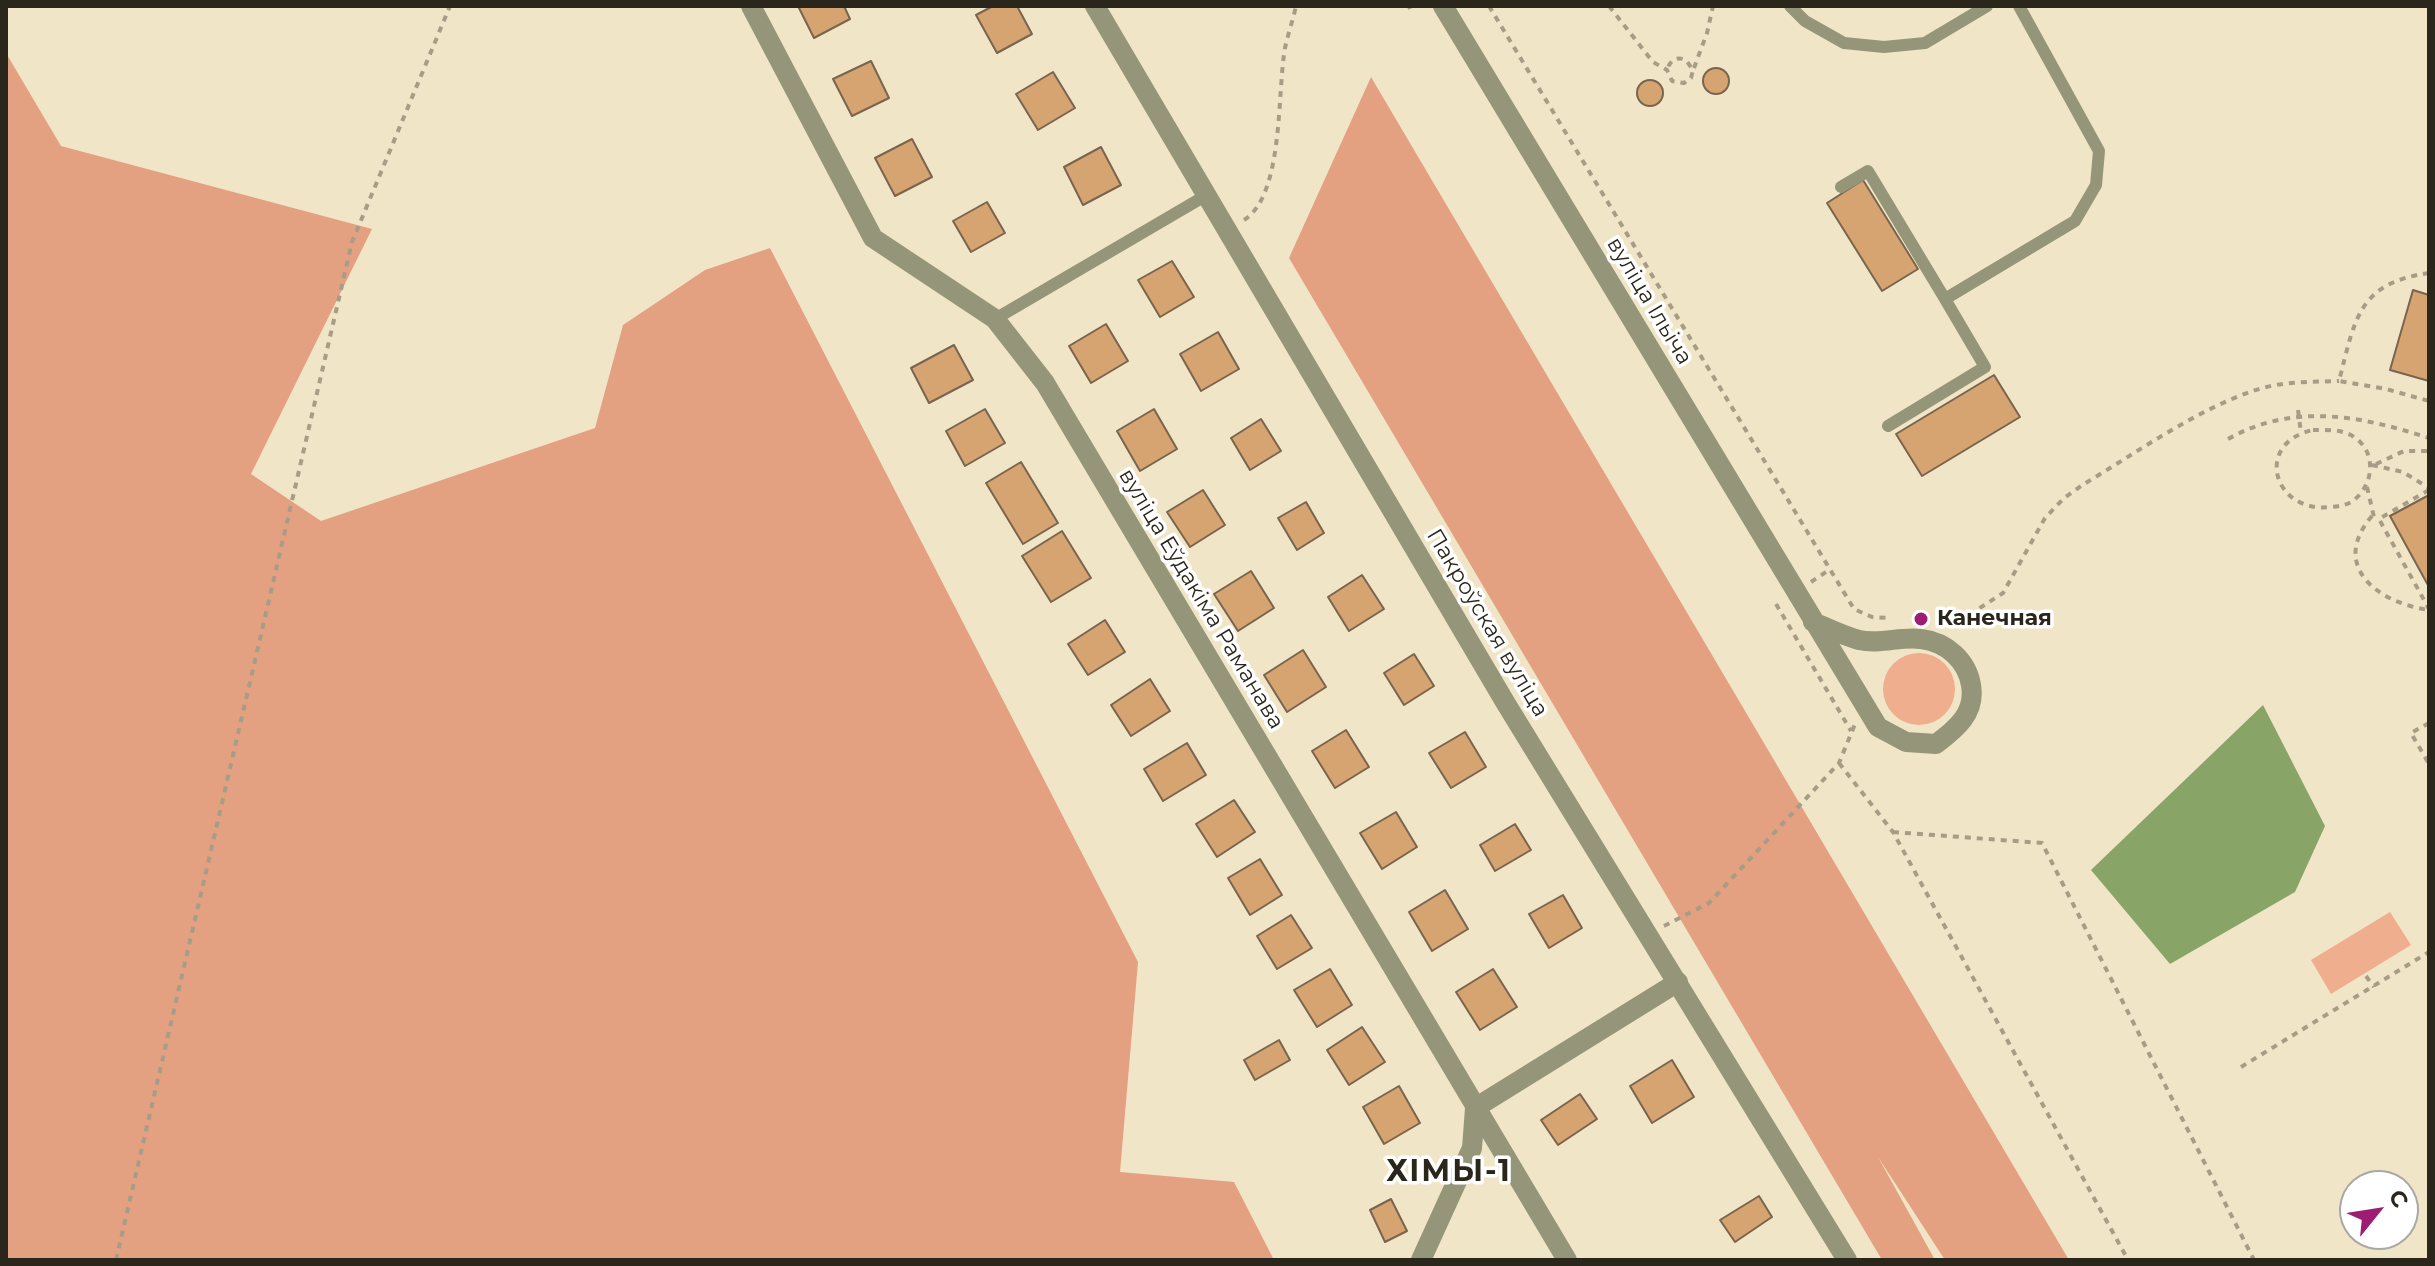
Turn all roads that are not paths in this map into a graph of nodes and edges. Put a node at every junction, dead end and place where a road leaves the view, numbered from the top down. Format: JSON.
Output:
{"nodes":[{"id":1,"x":751,"y":6,"type":"edge"},
{"id":2,"x":1095,"y":6,"type":"edge"},
{"id":3,"x":1443,"y":6,"type":"edge"},
{"id":4,"x":1790,"y":6,"type":"edge"},
{"id":5,"x":1987,"y":6,"type":"edge"},
{"id":6,"x":2019,"y":6,"type":"edge"},
{"id":7,"x":1841,"y":187,"type":"dead end"},
{"id":8,"x":1205,"y":196,"type":"junction"},
{"id":9,"x":1945,"y":299,"type":"junction"},
{"id":10,"x":995,"y":319,"type":"junction"},
{"id":11,"x":1888,"y":426,"type":"dead end"},
{"id":12,"x":1813,"y":622,"type":"junction"},
{"id":13,"x":1678,"y":982,"type":"junction"},
{"id":14,"x":1475,"y":1108,"type":"junction"},
{"id":15,"x":1421,"y":1260,"type":"edge"},
{"id":16,"x":1567,"y":1260,"type":"edge"},
{"id":17,"x":1847,"y":1260,"type":"edge"}],
"edges":[{"from":1,"to":10,"type":"street","name":"вуліца Еўдакіма Раманава"},
{"from":2,"to":8,"type":"street","name":"Пакроўская вуліца"},
{"from":3,"to":12,"type":"street","name":"вуліца Ільіча"},
{"from":4,"to":5,"type":"lane"},
{"from":6,"to":9,"type":"lane"},
{"from":7,"to":9,"type":"lane"},
{"from":8,"to":10,"type":"lane"},
{"from":8,"to":13,"type":"street","name":"Пакроўская вуліца"},
{"from":9,"to":11,"type":"lane"},
{"from":10,"to":14,"type":"street","name":"вуліца Еўдакіма Раманава"},
{"from":12,"to":12,"type":"street","name":"вуліца Ільіча"},
{"from":13,"to":14,"type":"street"},
{"from":13,"to":17,"type":"street","name":"Пакроўская вуліца"},
{"from":14,"to":15,"type":"street"},
{"from":14,"to":16,"type":"street","name":"вуліца Еўдакіма Раманава"}]}
